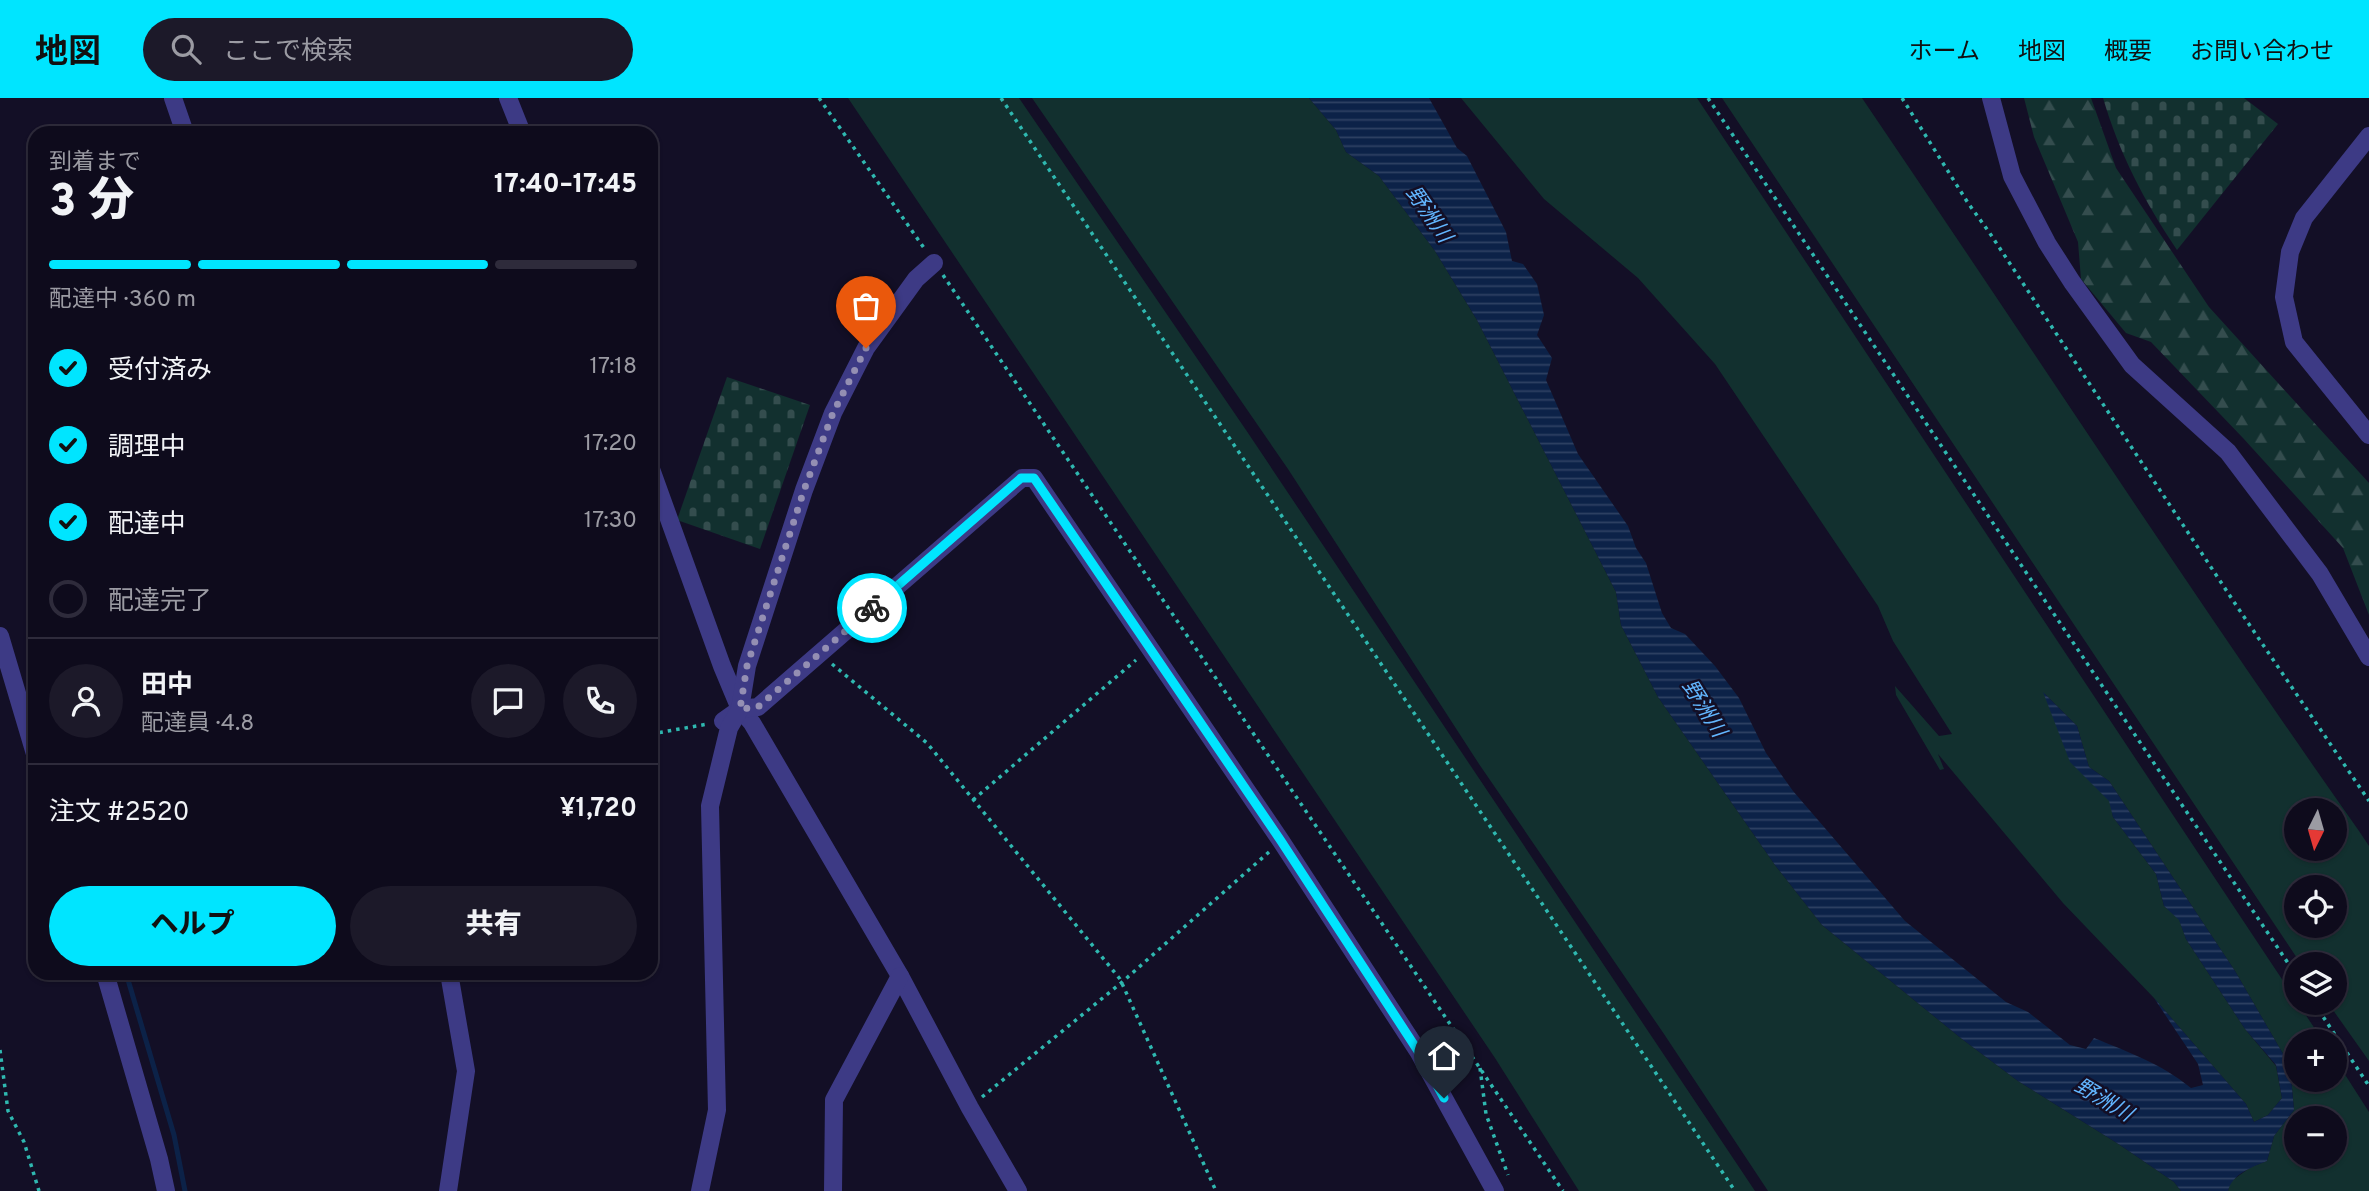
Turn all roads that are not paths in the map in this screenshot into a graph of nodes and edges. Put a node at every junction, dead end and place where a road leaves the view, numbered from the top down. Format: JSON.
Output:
{"nodes":[{"id":1,"x":173,"y":98,"type":"edge"},
{"id":2,"x":508,"y":98,"type":"edge"},
{"id":3,"x":1991,"y":98,"type":"edge"},
{"id":4,"x":183,"y":126,"type":"edge"},
{"id":5,"x":519,"y":126,"type":"edge"},
{"id":6,"x":2369,"y":136,"type":"edge"},
{"id":7,"x":934,"y":263,"type":"road end"},
{"id":8,"x":2369,"y":435,"type":"edge"},
{"id":9,"x":658,"y":488,"type":"edge"},
{"id":10,"x":0,"y":636,"type":"edge"},
{"id":11,"x":2369,"y":657,"type":"edge"},
{"id":12,"x":740,"y":709,"type":"junction"},
{"id":13,"x":723,"y":721,"type":"road end"},
{"id":14,"x":28,"y":730,"type":"edge"},
{"id":15,"x":900,"y":976,"type":"junction"},
{"id":16,"x":107,"y":980,"type":"edge"},
{"id":17,"x":450,"y":980,"type":"edge"},
{"id":18,"x":166,"y":1191,"type":"edge"},
{"id":19,"x":448,"y":1191,"type":"edge"},
{"id":20,"x":700,"y":1191,"type":"edge"},
{"id":21,"x":833,"y":1191,"type":"edge"},
{"id":22,"x":1018,"y":1191,"type":"edge"},
{"id":23,"x":1495,"y":1191,"type":"edge"}],
"edges":[{"from":1,"to":4,"type":"street"},
{"from":2,"to":5,"type":"street"},
{"from":3,"to":11,"type":"street"},
{"from":6,"to":8,"type":"street"},
{"from":7,"to":12,"type":"street"},
{"from":9,"to":12,"type":"street"},
{"from":10,"to":14,"type":"street"},
{"from":12,"to":13,"type":"street"},
{"from":12,"to":15,"type":"street"},
{"from":12,"to":20,"type":"street"},
{"from":12,"to":23,"type":"street"},
{"from":15,"to":21,"type":"street"},
{"from":15,"to":22,"type":"street"},
{"from":16,"to":18,"type":"street"},
{"from":17,"to":19,"type":"street"}]}
